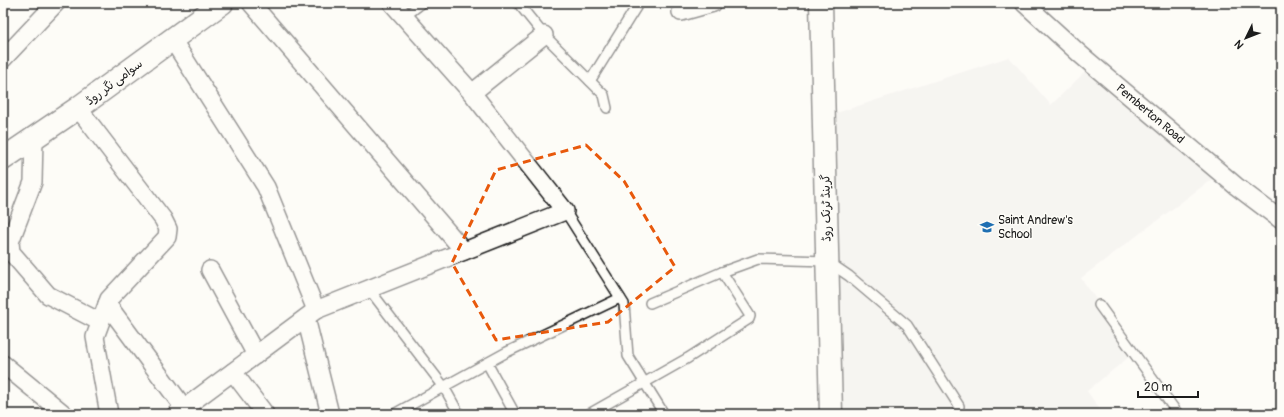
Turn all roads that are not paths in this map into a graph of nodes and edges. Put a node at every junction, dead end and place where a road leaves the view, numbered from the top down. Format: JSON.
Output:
{"nodes":[{"id":1,"x":56,"y":3,"type":"edge"},
{"id":2,"x":222,"y":3,"type":"edge"},
{"id":3,"x":251,"y":3,"type":"edge"},
{"id":4,"x":392,"y":3,"type":"edge"},
{"id":5,"x":422,"y":3,"type":"edge"},
{"id":6,"x":518,"y":3,"type":"edge"},
{"id":7,"x":713,"y":3,"type":"edge"},
{"id":8,"x":820,"y":3,"type":"edge"},
{"id":9,"x":1024,"y":3,"type":"edge"},
{"id":10,"x":638,"y":4,"type":"edge"},
{"id":11,"x":681,"y":12,"type":"dead end"},
{"id":12,"x":404,"y":17,"type":"junction"},
{"id":13,"x":544,"y":35,"type":"junction"},
{"id":14,"x":172,"y":39,"type":"junction"},
{"id":15,"x":3,"y":59,"type":"edge"},
{"id":16,"x":590,"y":81,"type":"junction"},
{"id":17,"x":472,"y":93,"type":"junction"},
{"id":18,"x":78,"y":108,"type":"junction"},
{"id":19,"x":607,"y":108,"type":"dead end"},
{"id":20,"x":34,"y":138,"type":"junction"},
{"id":21,"x":3,"y":158,"type":"edge"},
{"id":22,"x":565,"y":211,"type":"junction"},
{"id":23,"x":1281,"y":220,"type":"edge"},
{"id":24,"x":464,"y":251,"type":"junction"},
{"id":25,"x":827,"y":261,"type":"junction"},
{"id":26,"x":210,"y":270,"type":"dead end"},
{"id":27,"x":722,"y":272,"type":"junction"},
{"id":28,"x":369,"y":289,"type":"junction"},
{"id":29,"x":620,"y":298,"type":"junction"},
{"id":30,"x":650,"y":303,"type":"dead end"},
{"id":31,"x":107,"y":304,"type":"junction"},
{"id":32,"x":1099,"y":305,"type":"dead end"},
{"id":33,"x":311,"y":314,"type":"junction"},
{"id":34,"x":100,"y":322,"type":"junction"},
{"id":35,"x":256,"y":354,"type":"junction"},
{"id":36,"x":487,"y":363,"type":"junction"},
{"id":37,"x":3,"y":364,"type":"edge"},
{"id":38,"x":233,"y":372,"type":"junction"},
{"id":39,"x":644,"y":383,"type":"junction"},
{"id":40,"x":444,"y":387,"type":"junction"},
{"id":41,"x":180,"y":411,"type":"edge"},
{"id":42,"x":64,"y":414,"type":"edge"},
{"id":43,"x":109,"y":414,"type":"edge"},
{"id":44,"x":265,"y":414,"type":"edge"},
{"id":45,"x":330,"y":414,"type":"edge"},
{"id":46,"x":394,"y":414,"type":"edge"},
{"id":47,"x":459,"y":414,"type":"edge"},
{"id":48,"x":515,"y":414,"type":"edge"},
{"id":49,"x":589,"y":414,"type":"edge"},
{"id":50,"x":664,"y":414,"type":"edge"},
{"id":51,"x":832,"y":414,"type":"edge"},
{"id":52,"x":958,"y":414,"type":"edge"},
{"id":53,"x":1178,"y":414,"type":"edge"}],
"edges":[{"from":1,"to":15,"type":"street"},
{"from":2,"to":14,"type":"main road","name":"سوامی نگر روڈ"},
{"from":3,"to":24,"type":"street"},
{"from":4,"to":12,"type":"street"},
{"from":5,"to":12,"type":"lane"},
{"from":6,"to":13,"type":"lane"},
{"from":7,"to":11,"type":"street"},
{"from":8,"to":25,"type":"main road","name":"گرینڈ ٹرنک روڈ"},
{"from":9,"to":23,"type":"street","name":"Pemberton Road"},
{"from":10,"to":16,"type":"lane"},
{"from":12,"to":17,"type":"street"},
{"from":13,"to":16,"type":"lane"},
{"from":13,"to":17,"type":"street"},
{"from":14,"to":18,"type":"main road","name":"سوامی نگر روڈ"},
{"from":14,"to":33,"type":"street"},
{"from":16,"to":19,"type":"lane"},
{"from":17,"to":22,"type":"street"},
{"from":18,"to":20,"type":"main road","name":"سوامی نگر روڈ"},
{"from":18,"to":31,"type":"street"},
{"from":20,"to":21,"type":"main road","name":"سوامی نگر روڈ"},
{"from":20,"to":34,"type":"street"},
{"from":22,"to":24,"type":"street"},
{"from":22,"to":29,"type":"lane"},
{"from":24,"to":28,"type":"street"},
{"from":25,"to":27,"type":"lane"},
{"from":25,"to":51,"type":"main road","name":"گرینڈ ٹرنک روڈ"},
{"from":25,"to":52,"type":"lane"},
{"from":26,"to":35,"type":"street"},
{"from":27,"to":30,"type":"lane"},
{"from":27,"to":39,"type":"lane"},
{"from":28,"to":33,"type":"street"},
{"from":28,"to":40,"type":"lane"},
{"from":29,"to":36,"type":"lane"},
{"from":29,"to":39,"type":"lane"},
{"from":31,"to":34,"type":"street"},
{"from":31,"to":41,"type":"street"},
{"from":32,"to":53,"type":"lane"},
{"from":33,"to":35,"type":"street"},
{"from":33,"to":45,"type":"street"},
{"from":34,"to":43,"type":"street"},
{"from":35,"to":38,"type":"street"},
{"from":36,"to":40,"type":"lane"},
{"from":36,"to":48,"type":"lane"},
{"from":37,"to":42,"type":"street"},
{"from":38,"to":41,"type":"street"},
{"from":38,"to":44,"type":"street"},
{"from":39,"to":49,"type":"lane"},
{"from":39,"to":50,"type":"lane"},
{"from":40,"to":46,"type":"lane"},
{"from":40,"to":47,"type":"lane"}]}
